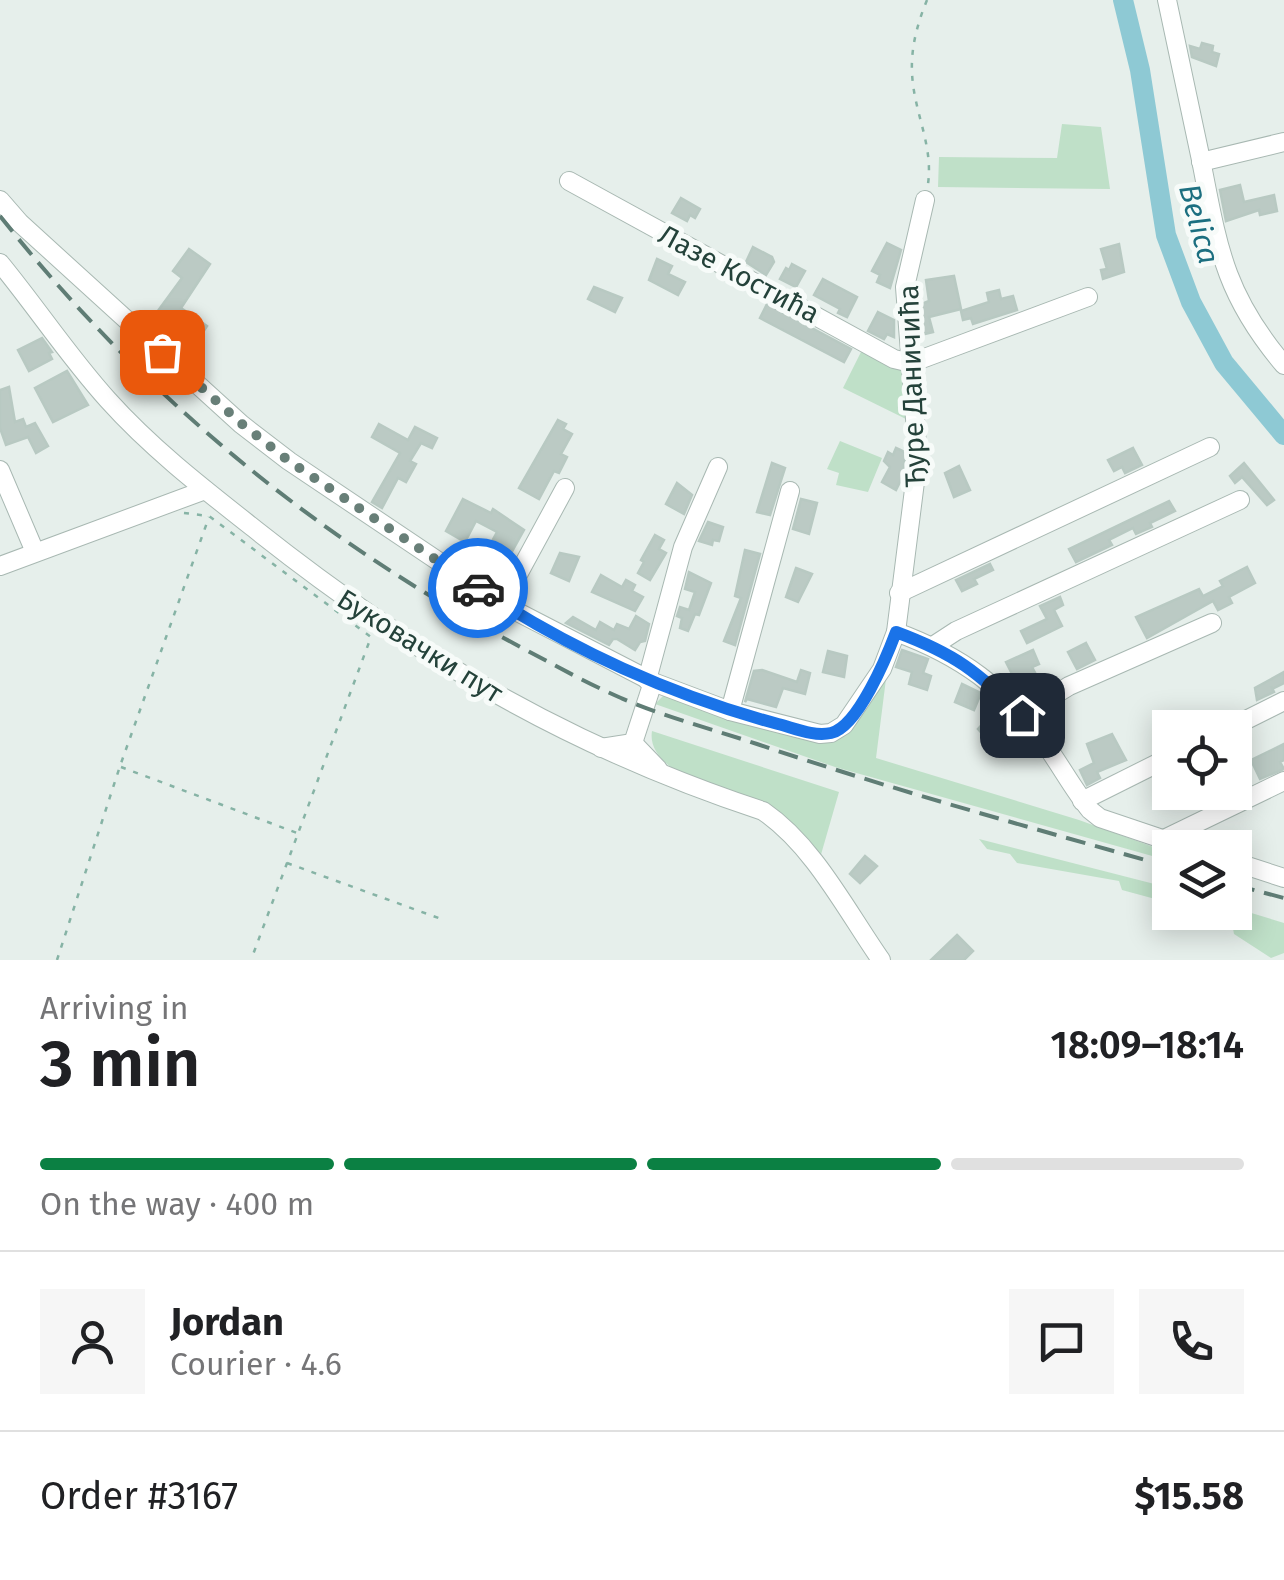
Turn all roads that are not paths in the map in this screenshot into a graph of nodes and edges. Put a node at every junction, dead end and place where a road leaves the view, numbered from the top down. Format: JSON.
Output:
{"nodes":[{"id":1,"x":1167,"y":0,"type":"edge"},
{"id":2,"x":1284,"y":142,"type":"edge"},
{"id":3,"x":1201,"y":162,"type":"junction"},
{"id":4,"x":569,"y":181,"type":"dead end"},
{"id":5,"x":0,"y":200,"type":"edge"},
{"id":6,"x":925,"y":200,"type":"road end"},
{"id":7,"x":0,"y":263,"type":"edge"},
{"id":8,"x":1088,"y":297,"type":"dead end"},
{"id":9,"x":911,"y":363,"type":"junction"},
{"id":10,"x":1284,"y":365,"type":"edge"},
{"id":11,"x":1210,"y":448,"type":"dead end"},
{"id":12,"x":718,"y":468,"type":"dead end"},
{"id":13,"x":0,"y":470,"type":"edge"},
{"id":14,"x":564,"y":488,"type":"dead end"},
{"id":15,"x":205,"y":490,"type":"junction"},
{"id":16,"x":790,"y":491,"type":"dead end"},
{"id":17,"x":1240,"y":500,"type":"dead end"},
{"id":18,"x":36,"y":552,"type":"junction"},
{"id":19,"x":0,"y":566,"type":"edge"},
{"id":20,"x":899,"y":594,"type":"junction"},
{"id":21,"x":502,"y":604,"type":"junction"},
{"id":22,"x":1212,"y":623,"type":"dead end"},
{"id":23,"x":896,"y":632,"type":"junction"},
{"id":24,"x":934,"y":646,"type":"junction"},
{"id":25,"x":650,"y":681,"type":"junction"},
{"id":26,"x":1284,"y":701,"type":"edge"},
{"id":27,"x":730,"y":711,"type":"junction"},
{"id":28,"x":1022,"y":715,"type":"junction"},
{"id":29,"x":1252,"y":717,"type":"edge"},
{"id":30,"x":634,"y":743,"type":"junction"},
{"id":31,"x":600,"y":748,"type":"junction"},
{"id":32,"x":1152,"y":766,"type":"edge"},
{"id":33,"x":661,"y":774,"type":"junction"},
{"id":34,"x":1284,"y":781,"type":"edge"},
{"id":35,"x":1082,"y":800,"type":"junction"},
{"id":36,"x":1183,"y":830,"type":"edge"},
{"id":37,"x":1152,"y":835,"type":"edge"},
{"id":38,"x":1252,"y":868,"type":"edge"},
{"id":39,"x":1284,"y":878,"type":"edge"},
{"id":40,"x":881,"y":960,"type":"edge"}],
"edges":[{"from":1,"to":3,"type":"street"},
{"from":2,"to":3,"type":"street"},
{"from":3,"to":10,"type":"street"},
{"from":4,"to":9,"type":"street","name":"Лазе Костића"},
{"from":5,"to":21,"type":"street"},
{"from":6,"to":9,"type":"street","name":"Ђуре Даничића"},
{"from":7,"to":15,"type":"street","name":"Буковачки пут"},
{"from":8,"to":9,"type":"street"},
{"from":9,"to":20,"type":"street","name":"Ђуре Даничића"},
{"from":11,"to":20,"type":"street"},
{"from":12,"to":25,"type":"street"},
{"from":13,"to":18,"type":"street"},
{"from":14,"to":21,"type":"street"},
{"from":15,"to":18,"type":"street"},
{"from":15,"to":31,"type":"street","name":"Буковачки пут"},
{"from":16,"to":27,"type":"street"},
{"from":17,"to":24,"type":"street"},
{"from":18,"to":19,"type":"street"},
{"from":20,"to":23,"type":"street","name":"Ђуре Даничића"},
{"from":21,"to":25,"type":"street"},
{"from":22,"to":28,"type":"street"},
{"from":23,"to":24,"type":"street"},
{"from":23,"to":27,"type":"street","name":"Ђуре Даничића"},
{"from":24,"to":28,"type":"street"},
{"from":25,"to":27,"type":"street"},
{"from":25,"to":30,"type":"street"},
{"from":26,"to":29,"type":"street"},
{"from":28,"to":35,"type":"street"},
{"from":30,"to":31,"type":"street"},
{"from":30,"to":33,"type":"street"},
{"from":31,"to":33,"type":"street","name":"Буковачки пут"},
{"from":32,"to":35,"type":"street"},
{"from":33,"to":40,"type":"street","name":"Буковачки пут"},
{"from":34,"to":36,"type":"street"},
{"from":35,"to":37,"type":"street"},
{"from":38,"to":39,"type":"street"}]}
